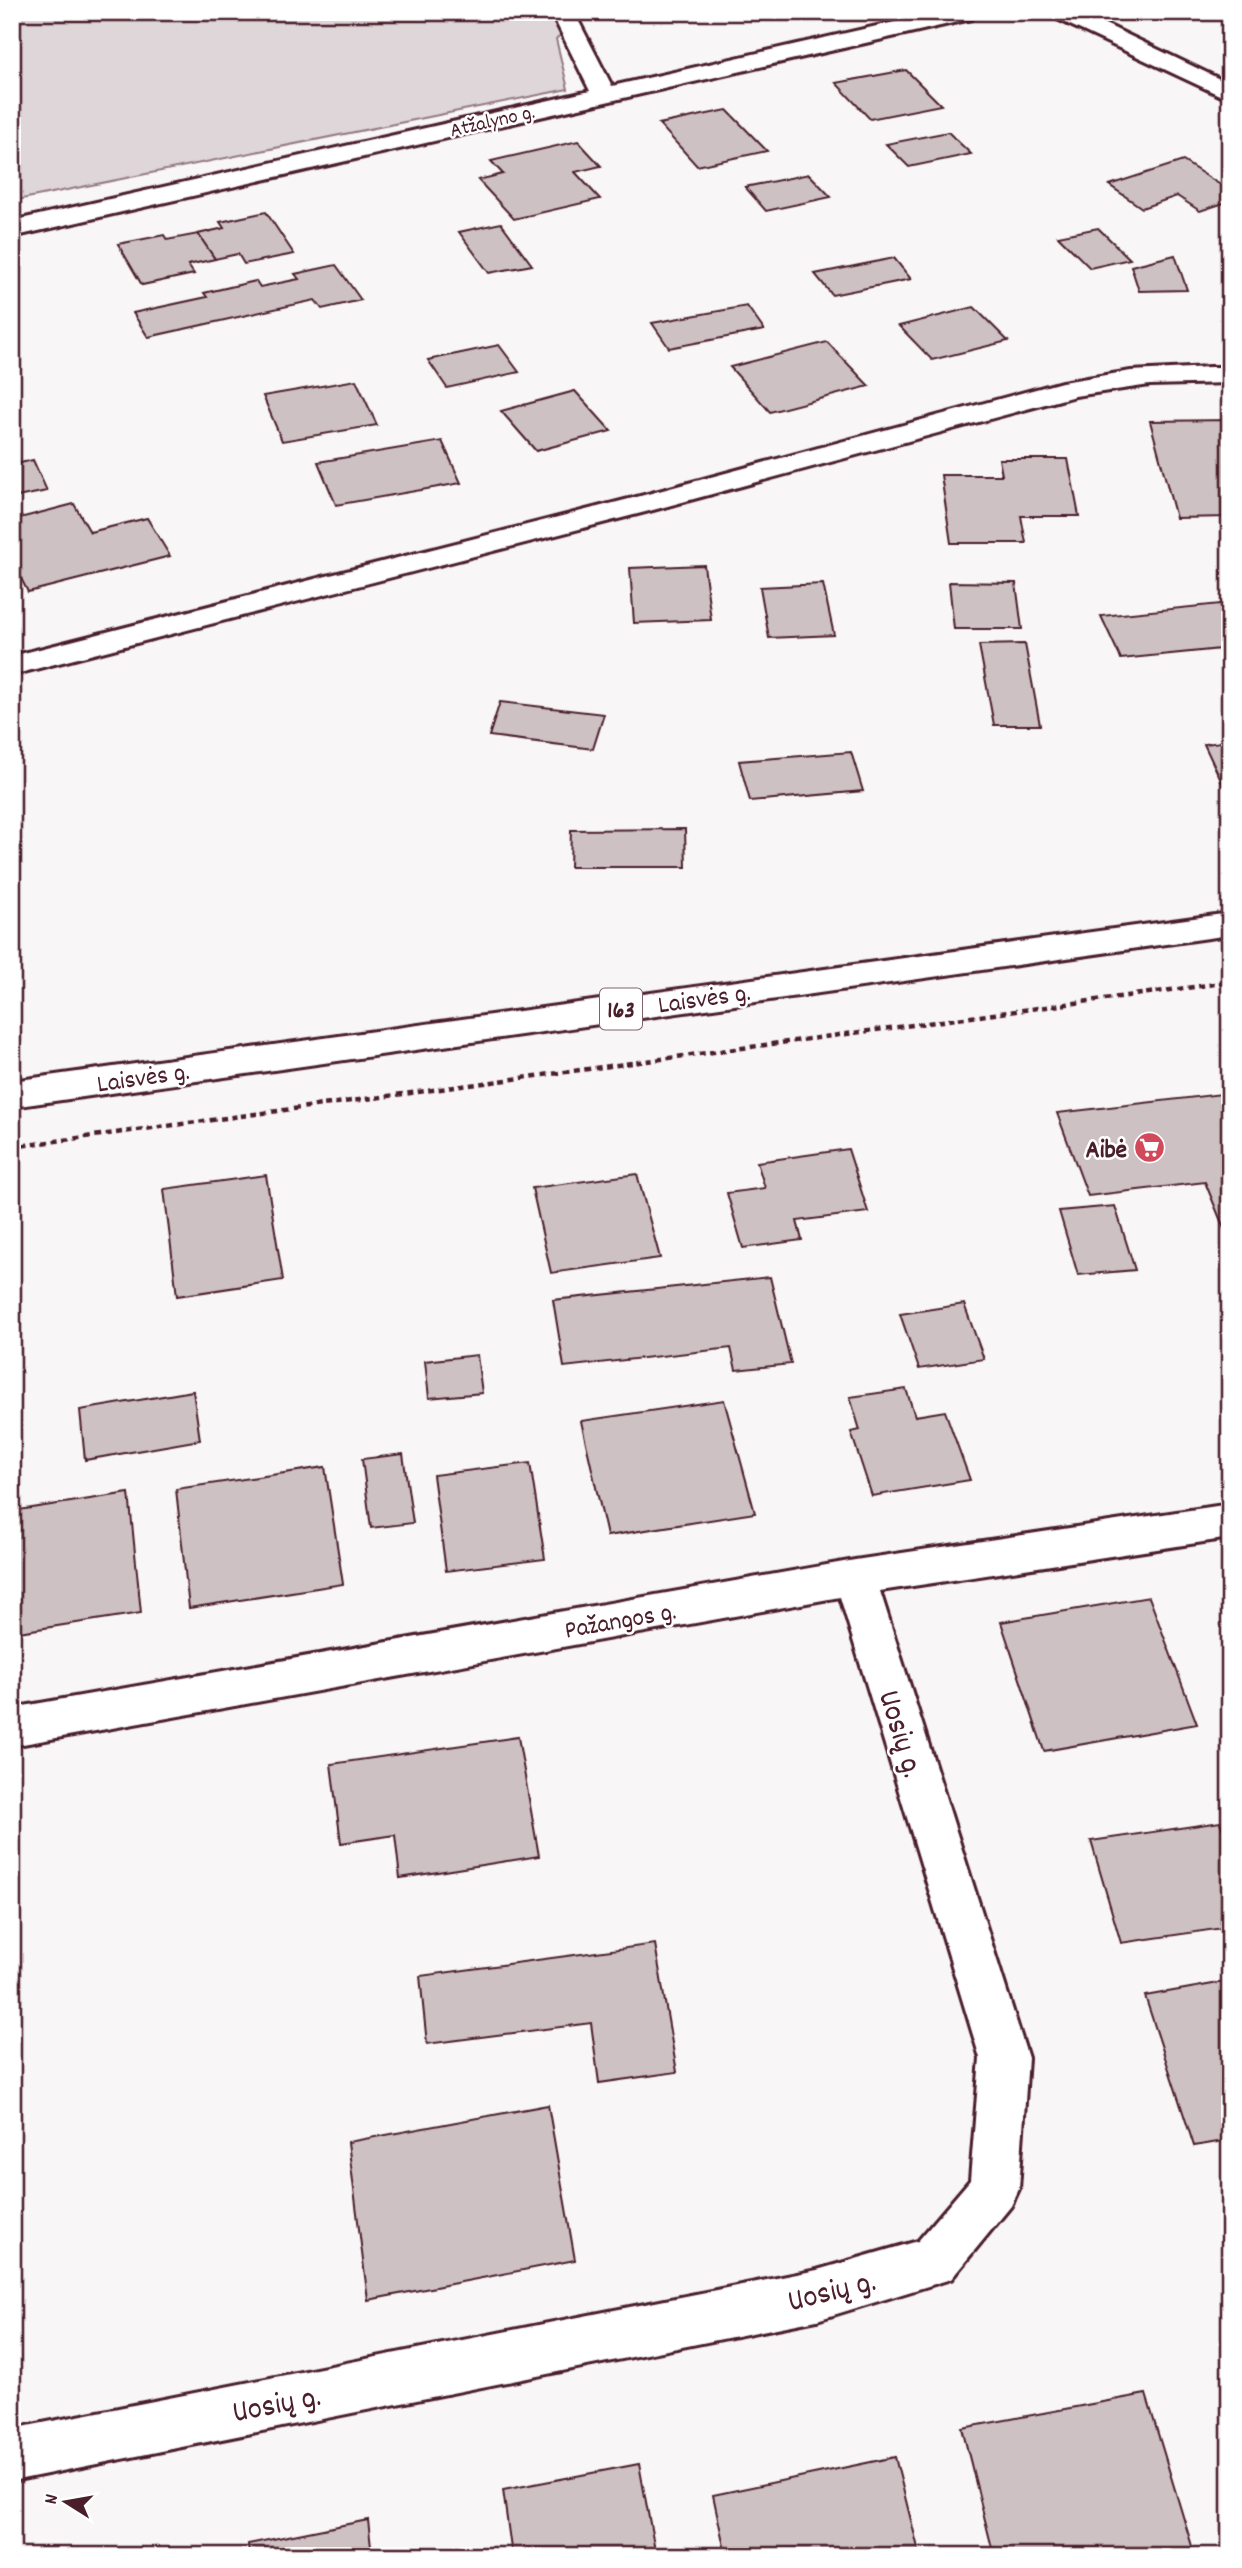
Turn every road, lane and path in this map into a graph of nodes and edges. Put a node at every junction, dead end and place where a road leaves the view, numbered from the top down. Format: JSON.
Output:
{"nodes":[{"id":1,"x":562,"y":12,"type":"edge"},
{"id":2,"x":971,"y":12,"type":"edge"},
{"id":3,"x":1062,"y":12,"type":"edge"},
{"id":4,"x":1230,"y":93,"type":"edge"},
{"id":5,"x":604,"y":94,"type":"junction"},
{"id":6,"x":12,"y":229,"type":"edge"},
{"id":7,"x":1230,"y":375,"type":"edge"},
{"id":8,"x":12,"y":666,"type":"edge"},
{"id":9,"x":1230,"y":924,"type":"edge"},
{"id":10,"x":1230,"y":982,"type":"edge"},
{"id":11,"x":12,"y":1094,"type":"edge"},
{"id":12,"x":12,"y":1147,"type":"edge"},
{"id":13,"x":1230,"y":1521,"type":"edge"},
{"id":14,"x":855,"y":1577,"type":"junction"},
{"id":15,"x":12,"y":1727,"type":"edge"},
{"id":16,"x":12,"y":2455,"type":"edge"}],
"edges":[{"from":1,"to":5,"type":"street"},
{"from":2,"to":5,"type":"street","name":"Atžalyno g."},
{"from":3,"to":4,"type":"street"},
{"from":5,"to":6,"type":"street","name":"Atžalyno g."},
{"from":7,"to":8,"type":"street"},
{"from":9,"to":11,"type":"street","name":"Laisvės g.","number":"163"},
{"from":10,"to":12,"type":"path"},
{"from":13,"to":14,"type":"street","name":"Pažangos g."},
{"from":14,"to":15,"type":"street","name":"Pažangos g."},
{"from":14,"to":16,"type":"street","name":"Uosių g."}]}
